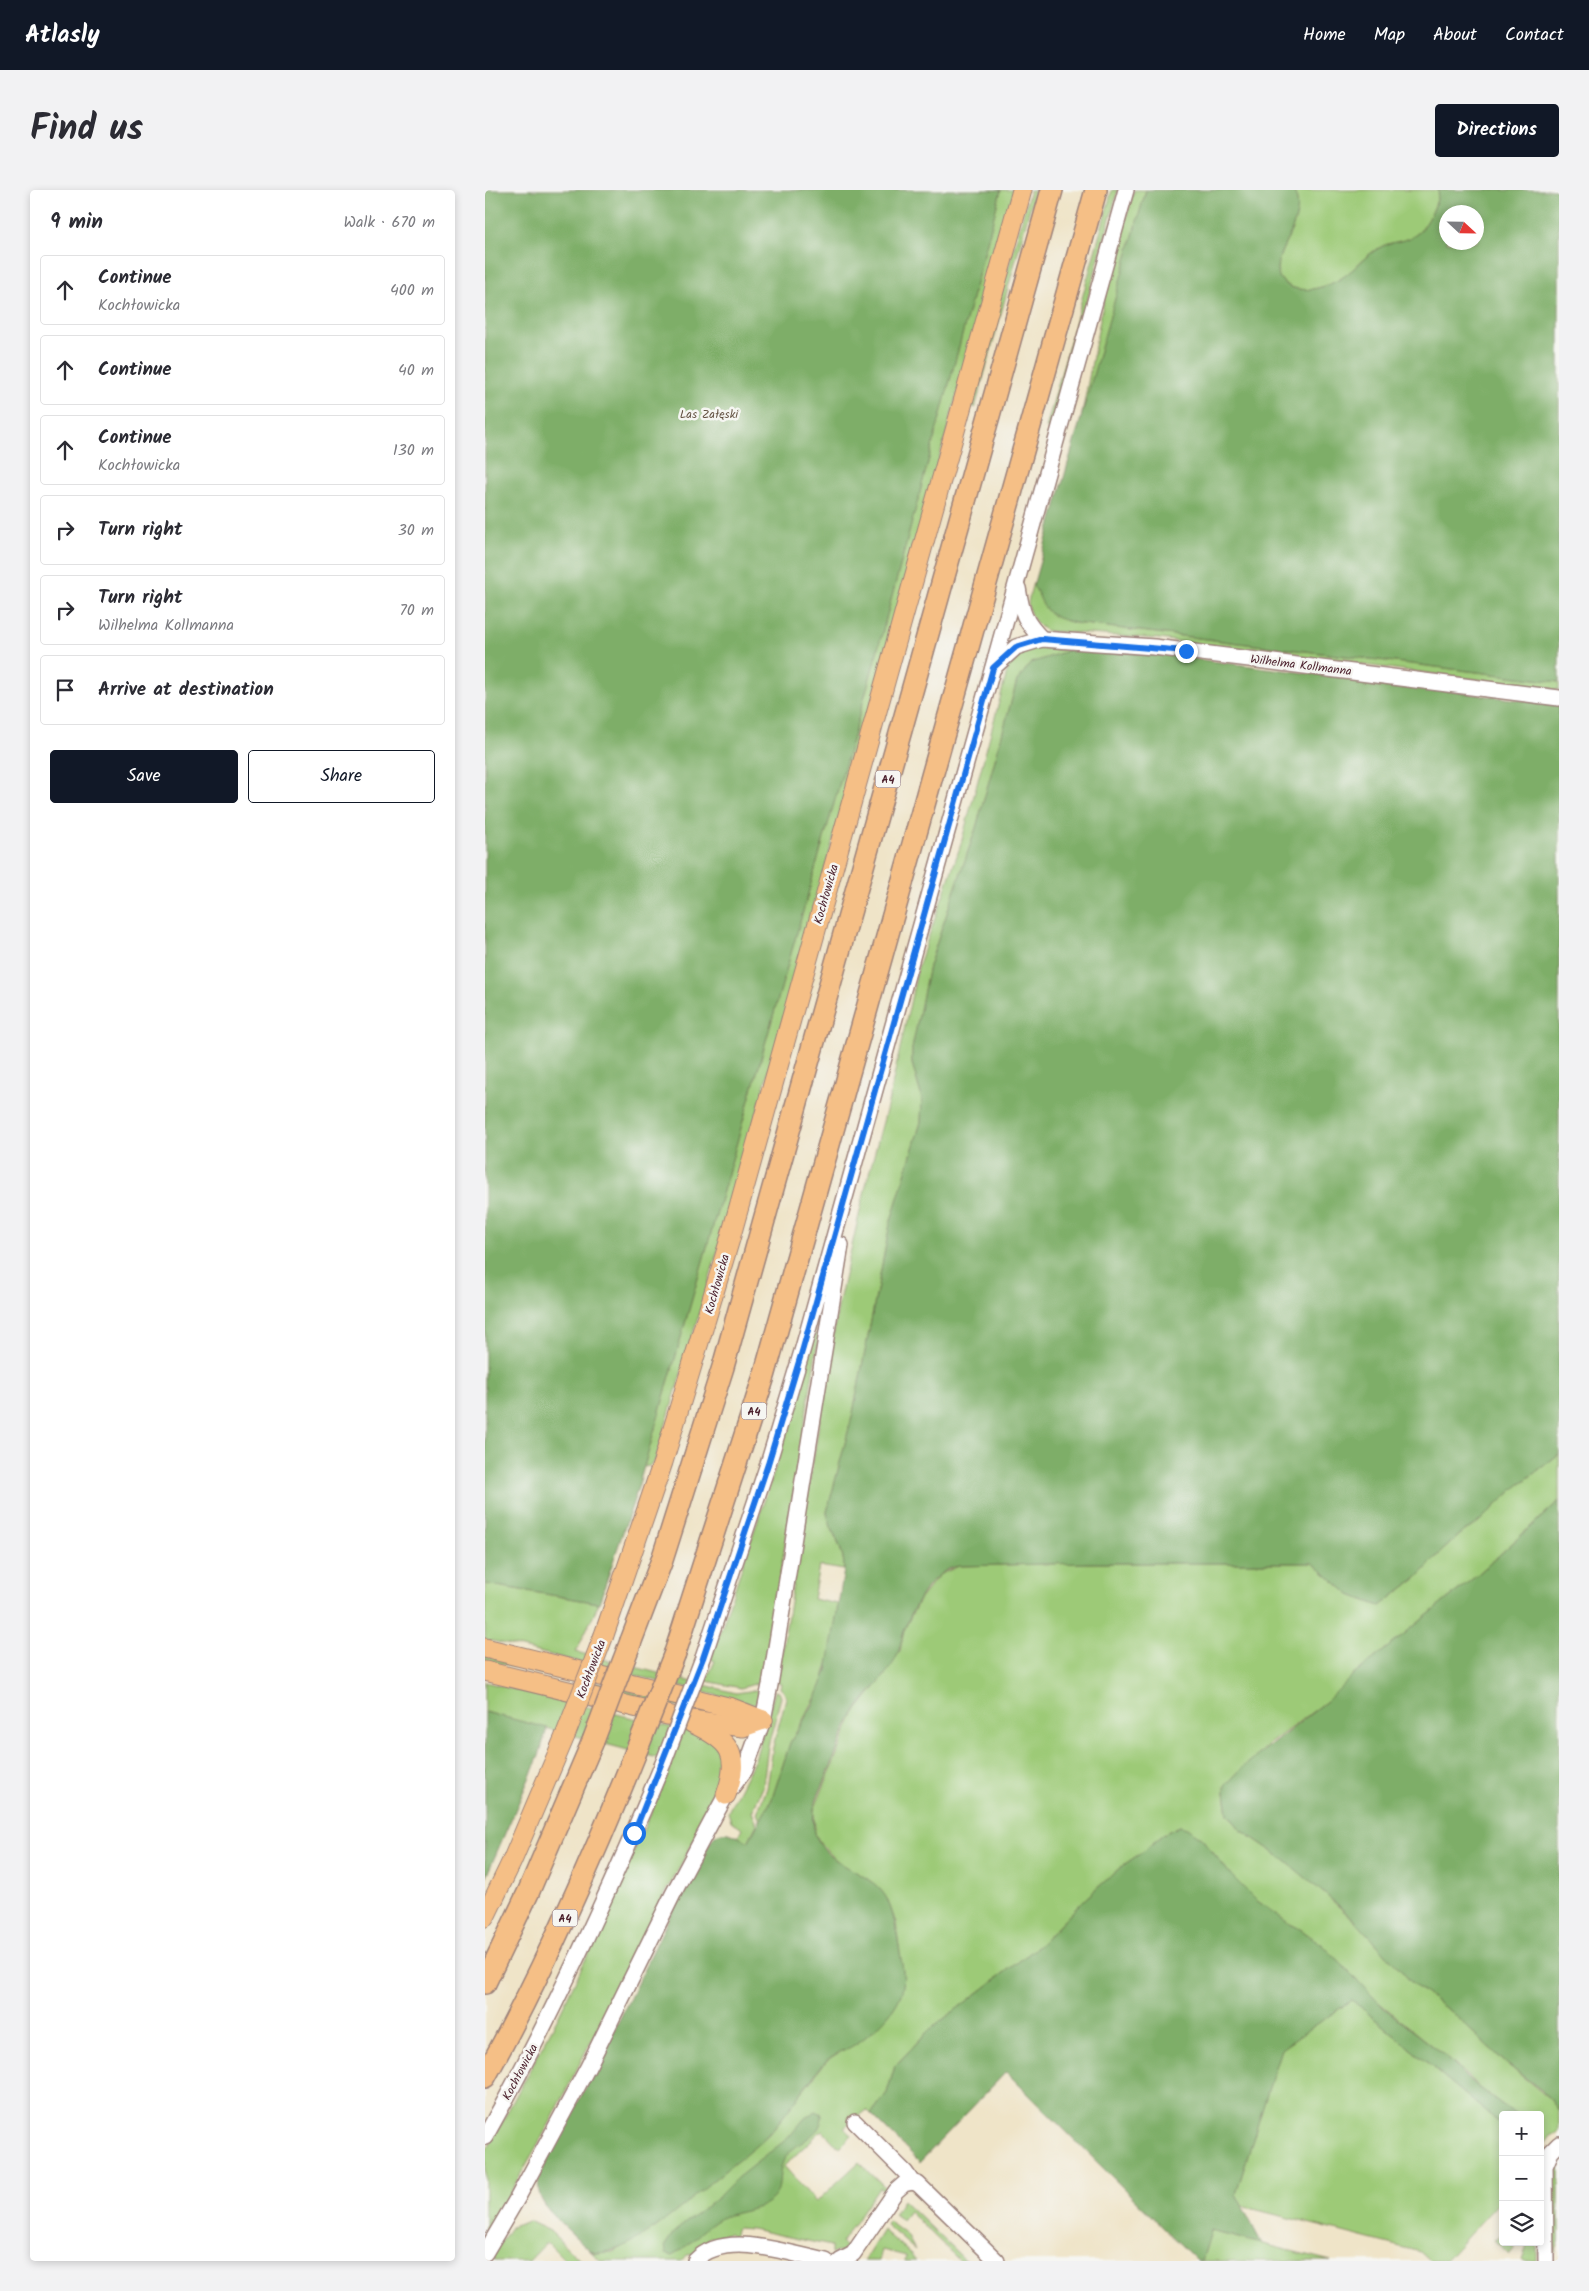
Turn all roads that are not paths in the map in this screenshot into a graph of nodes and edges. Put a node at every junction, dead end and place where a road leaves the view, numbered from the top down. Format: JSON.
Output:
{"nodes":[{"id":1,"x":1022,"y":190,"type":"edge"},
{"id":2,"x":1052,"y":190,"type":"edge"},
{"id":3,"x":1096,"y":190,"type":"edge"},
{"id":4,"x":1126,"y":190,"type":"edge"},
{"id":5,"x":1017,"y":582,"type":"junction"},
{"id":6,"x":1042,"y":639,"type":"junction"},
{"id":7,"x":993,"y":668,"type":"junction"},
{"id":8,"x":1559,"y":698,"type":"edge"},
{"id":9,"x":853,"y":1172,"type":"junction"},
{"id":10,"x":485,"y":1648,"type":"edge"},
{"id":11,"x":485,"y":1671,"type":"edge"},
{"id":12,"x":684,"y":1719,"type":"junction"},
{"id":13,"x":763,"y":1720,"type":"junction"},
{"id":14,"x":726,"y":1795,"type":"junction"},
{"id":15,"x":512,"y":1861,"type":"junction"},
{"id":16,"x":485,"y":1898,"type":"edge"},
{"id":17,"x":485,"y":1917,"type":"edge"},
{"id":18,"x":485,"y":1983,"type":"edge"},
{"id":19,"x":485,"y":2077,"type":"edge"},
{"id":20,"x":855,"y":2122,"type":"dead end"},
{"id":21,"x":485,"y":2137,"type":"edge"},
{"id":22,"x":1559,"y":2144,"type":"edge"},
{"id":23,"x":911,"y":2182,"type":"junction"},
{"id":24,"x":485,"y":2253,"type":"edge"},
{"id":25,"x":695,"y":2261,"type":"edge"},
{"id":26,"x":826,"y":2261,"type":"edge"},
{"id":27,"x":840,"y":2261,"type":"edge"},
{"id":28,"x":997,"y":2261,"type":"edge"},
{"id":29,"x":1546,"y":2261,"type":"edge"}],
"edges":[{"from":1,"to":15,"type":"main road","name":"Kochłowicka","bridge":true},
{"from":2,"to":18,"type":"highway","number":"A4","bridge":true},
{"from":3,"to":19,"type":"highway","number":"A4","bridge":true},
{"from":4,"to":5,"type":"street"},
{"from":5,"to":6,"type":"street"},
{"from":5,"to":7,"type":"street"},
{"from":6,"to":7,"type":"street"},
{"from":6,"to":8,"type":"street","name":"Wilhelma Kollmanna"},
{"from":7,"to":9,"type":"street","name":"Kochłowicka"},
{"from":9,"to":13,"type":"street"},
{"from":9,"to":21,"type":"street","name":"Kochłowicka","bridge":true},
{"from":10,"to":13,"type":"main road"},
{"from":11,"to":12,"type":"main road"},
{"from":12,"to":13,"type":"main road"},
{"from":12,"to":14,"type":"main road"},
{"from":13,"to":14,"type":"street"},
{"from":14,"to":24,"type":"street"},
{"from":15,"to":16,"type":"main road"},
{"from":15,"to":17,"type":"main road","name":"Kochłowicka"},
{"from":20,"to":23,"type":"street"},
{"from":22,"to":29,"type":"street"},
{"from":23,"to":27,"type":"street"},
{"from":23,"to":28,"type":"street"},
{"from":25,"to":26,"type":"street"}]}
